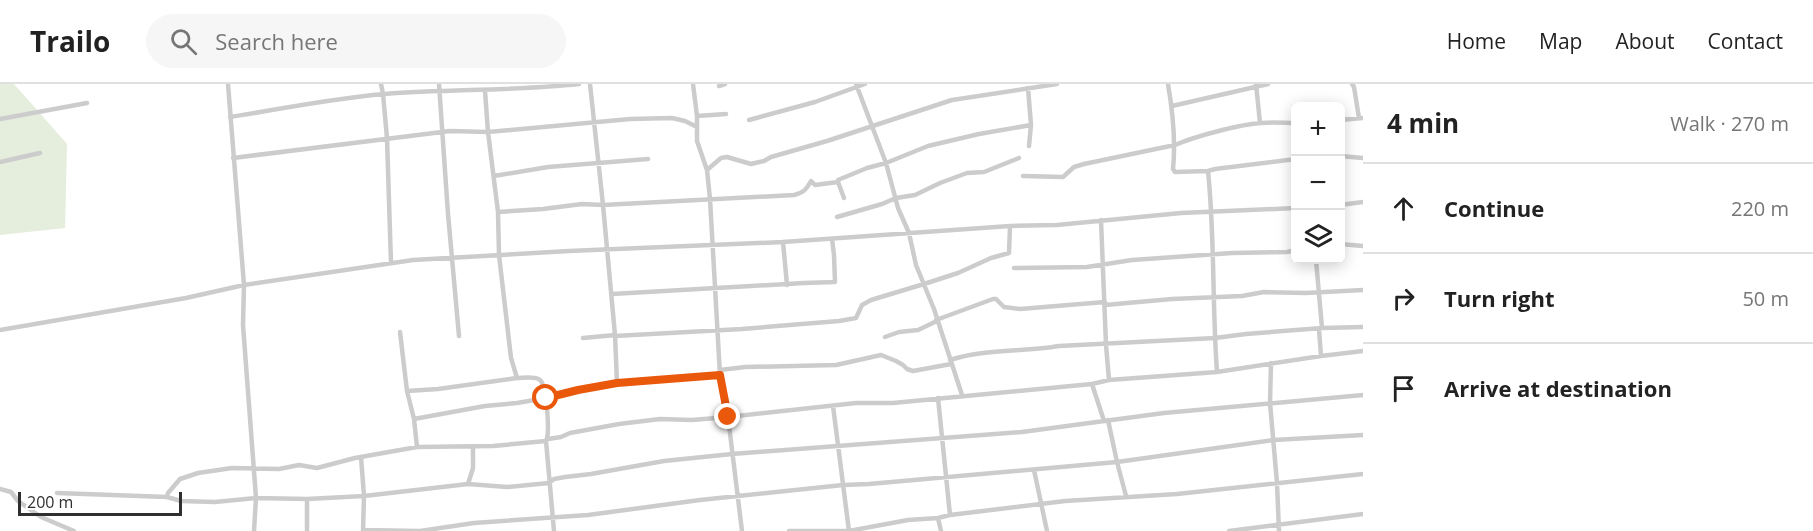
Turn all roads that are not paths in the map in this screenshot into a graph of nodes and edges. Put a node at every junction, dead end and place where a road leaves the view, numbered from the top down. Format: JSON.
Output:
{"nodes":[{"id":1,"x":228,"y":84,"type":"edge"},
{"id":2,"x":381,"y":84,"type":"edge"},
{"id":3,"x":439,"y":84,"type":"edge"},
{"id":4,"x":579,"y":84,"type":"edge"},
{"id":5,"x":590,"y":84,"type":"edge"},
{"id":6,"x":693,"y":84,"type":"edge"},
{"id":7,"x":865,"y":84,"type":"edge"},
{"id":8,"x":1057,"y":84,"type":"edge"},
{"id":9,"x":1168,"y":84,"type":"edge"},
{"id":10,"x":1268,"y":84,"type":"edge"},
{"id":11,"x":1352,"y":84,"type":"edge"},
{"id":12,"x":1256,"y":85,"type":"edge"},
{"id":13,"x":856,"y":86,"type":"edge"},
{"id":14,"x":1028,"y":88,"type":"junction"},
{"id":15,"x":440,"y":91,"type":"junction"},
{"id":16,"x":486,"y":91,"type":"junction"},
{"id":17,"x":383,"y":94,"type":"junction"},
{"id":18,"x":87,"y":103,"type":"dead end"},
{"id":19,"x":1172,"y":106,"type":"junction"},
{"id":20,"x":726,"y":114,"type":"dead end"},
{"id":21,"x":697,"y":116,"type":"junction"},
{"id":22,"x":230,"y":117,"type":"junction"},
{"id":23,"x":1361,"y":118,"type":"edge"},
{"id":24,"x":0,"y":119,"type":"edge"},
{"id":25,"x":749,"y":120,"type":"dead end"},
{"id":26,"x":1345,"y":120,"type":"edge"},
{"id":27,"x":595,"y":122,"type":"junction"},
{"id":28,"x":1260,"y":123,"type":"junction"},
{"id":29,"x":1291,"y":123,"type":"edge"},
{"id":30,"x":1032,"y":125,"type":"junction"},
{"id":31,"x":872,"y":126,"type":"junction"},
{"id":32,"x":697,"y":127,"type":"junction"},
{"id":33,"x":488,"y":132,"type":"junction"},
{"id":34,"x":442,"y":133,"type":"junction"},
{"id":35,"x":387,"y":138,"type":"junction"},
{"id":36,"x":1175,"y":145,"type":"junction"},
{"id":37,"x":1029,"y":146,"type":"dead end"},
{"id":38,"x":40,"y":153,"type":"dead end"},
{"id":39,"x":1345,"y":156,"type":"edge"},
{"id":40,"x":232,"y":158,"type":"junction"},
{"id":41,"x":1019,"y":158,"type":"dead end"},
{"id":42,"x":1363,"y":158,"type":"edge"},
{"id":43,"x":648,"y":159,"type":"dead end"},
{"id":44,"x":1291,"y":160,"type":"edge"},
{"id":45,"x":0,"y":162,"type":"edge"},
{"id":46,"x":598,"y":163,"type":"junction"},
{"id":47,"x":886,"y":163,"type":"junction"},
{"id":48,"x":706,"y":170,"type":"junction"},
{"id":49,"x":1208,"y":171,"type":"junction"},
{"id":50,"x":494,"y":176,"type":"junction"},
{"id":51,"x":1023,"y":176,"type":"dead end"},
{"id":52,"x":838,"y":182,"type":"junction"},
{"id":53,"x":844,"y":198,"type":"dead end"},
{"id":54,"x":896,"y":198,"type":"junction"},
{"id":55,"x":710,"y":199,"type":"junction"},
{"id":56,"x":1363,"y":202,"type":"edge"},
{"id":57,"x":1345,"y":204,"type":"edge"},
{"id":58,"x":603,"y":205,"type":"junction"},
{"id":59,"x":1291,"y":208,"type":"edge"},
{"id":60,"x":498,"y":212,"type":"junction"},
{"id":61,"x":1212,"y":212,"type":"junction"},
{"id":62,"x":837,"y":217,"type":"dead end"},
{"id":63,"x":1101,"y":220,"type":"junction"},
{"id":64,"x":1010,"y":226,"type":"junction"},
{"id":65,"x":909,"y":233,"type":"junction"},
{"id":66,"x":831,"y":239,"type":"junction"},
{"id":67,"x":783,"y":242,"type":"junction"},
{"id":68,"x":1345,"y":244,"type":"edge"},
{"id":69,"x":712,"y":245,"type":"junction"},
{"id":70,"x":1363,"y":246,"type":"edge"},
{"id":71,"x":606,"y":250,"type":"junction"},
{"id":72,"x":1291,"y":251,"type":"edge"},
{"id":73,"x":499,"y":255,"type":"junction"},
{"id":74,"x":1213,"y":256,"type":"junction"},
{"id":75,"x":452,"y":258,"type":"junction"},
{"id":76,"x":391,"y":263,"type":"junction"},
{"id":77,"x":1104,"y":264,"type":"junction"},
{"id":78,"x":1316,"y":264,"type":"edge"},
{"id":79,"x":1014,"y":268,"type":"dead end"},
{"id":80,"x":924,"y":284,"type":"junction"},
{"id":81,"x":244,"y":285,"type":"junction"},
{"id":82,"x":787,"y":285,"type":"junction"},
{"id":83,"x":714,"y":287,"type":"junction"},
{"id":84,"x":1363,"y":290,"type":"edge"},
{"id":85,"x":1319,"y":291,"type":"junction"},
{"id":86,"x":612,"y":294,"type":"junction"},
{"id":87,"x":1213,"y":298,"type":"junction"},
{"id":88,"x":1105,"y":304,"type":"junction"},
{"id":89,"x":936,"y":320,"type":"junction"},
{"id":90,"x":1363,"y":327,"type":"edge"},
{"id":91,"x":1320,"y":329,"type":"junction"},
{"id":92,"x":0,"y":330,"type":"edge"},
{"id":93,"x":718,"y":330,"type":"junction"},
{"id":94,"x":400,"y":332,"type":"dead end"},
{"id":95,"x":615,"y":335,"type":"junction"},
{"id":96,"x":459,"y":336,"type":"dead end"},
{"id":97,"x":885,"y":337,"type":"dead end"},
{"id":98,"x":583,"y":338,"type":"dead end"},
{"id":99,"x":1215,"y":338,"type":"junction"},
{"id":100,"x":1106,"y":345,"type":"junction"},
{"id":101,"x":1363,"y":351,"type":"edge"},
{"id":102,"x":1321,"y":356,"type":"junction"},
{"id":103,"x":950,"y":362,"type":"junction"},
{"id":104,"x":1271,"y":363,"type":"junction"},
{"id":105,"x":720,"y":372,"type":"junction"},
{"id":106,"x":1217,"y":372,"type":"junction"},
{"id":107,"x":517,"y":378,"type":"junction"},
{"id":108,"x":1109,"y":380,"type":"junction"},
{"id":109,"x":617,"y":383,"type":"junction"},
{"id":110,"x":1092,"y":384,"type":"junction"},
{"id":111,"x":407,"y":392,"type":"junction"},
{"id":112,"x":962,"y":395,"type":"junction"},
{"id":113,"x":1363,"y":395,"type":"edge"},
{"id":114,"x":546,"y":398,"type":"junction"},
{"id":115,"x":938,"y":398,"type":"junction"},
{"id":116,"x":1270,"y":403,"type":"junction"},
{"id":117,"x":833,"y":406,"type":"junction"},
{"id":118,"x":728,"y":417,"type":"junction"},
{"id":119,"x":414,"y":419,"type":"junction"},
{"id":120,"x":1106,"y":421,"type":"junction"},
{"id":121,"x":1363,"y":435,"type":"edge"},
{"id":122,"x":942,"y":437,"type":"junction"},
{"id":123,"x":547,"y":440,"type":"junction"},
{"id":124,"x":1274,"y":440,"type":"junction"},
{"id":125,"x":473,"y":446,"type":"junction"},
{"id":126,"x":839,"y":446,"type":"junction"},
{"id":127,"x":417,"y":447,"type":"junction"},
{"id":128,"x":732,"y":454,"type":"junction"},
{"id":129,"x":361,"y":458,"type":"junction"},
{"id":130,"x":1117,"y":462,"type":"junction"},
{"id":131,"x":254,"y":469,"type":"junction"},
{"id":132,"x":1034,"y":470,"type":"junction"},
{"id":133,"x":1363,"y":474,"type":"edge"},
{"id":134,"x":947,"y":477,"type":"junction"},
{"id":135,"x":549,"y":483,"type":"junction"},
{"id":136,"x":1277,"y":483,"type":"junction"},
{"id":137,"x":468,"y":484,"type":"junction"},
{"id":138,"x":843,"y":485,"type":"junction"},
{"id":139,"x":0,"y":489,"type":"edge"},
{"id":140,"x":57,"y":493,"type":"dead end"},
{"id":141,"x":364,"y":496,"type":"junction"},
{"id":142,"x":737,"y":496,"type":"junction"},
{"id":143,"x":1126,"y":496,"type":"junction"},
{"id":144,"x":167,"y":497,"type":"junction"},
{"id":145,"x":256,"y":498,"type":"junction"},
{"id":146,"x":307,"y":498,"type":"junction"},
{"id":147,"x":1041,"y":505,"type":"junction"},
{"id":148,"x":1363,"y":514,"type":"edge"},
{"id":149,"x":950,"y":515,"type":"junction"},
{"id":150,"x":938,"y":518,"type":"junction"},
{"id":151,"x":553,"y":519,"type":"junction"},
{"id":152,"x":1278,"y":528,"type":"edge"},
{"id":153,"x":74,"y":531,"type":"edge"},
{"id":154,"x":254,"y":531,"type":"edge"},
{"id":155,"x":307,"y":531,"type":"edge"},
{"id":156,"x":363,"y":531,"type":"edge"},
{"id":157,"x":420,"y":531,"type":"edge"},
{"id":158,"x":554,"y":531,"type":"edge"},
{"id":159,"x":742,"y":531,"type":"edge"},
{"id":160,"x":789,"y":531,"type":"edge"},
{"id":161,"x":849,"y":531,"type":"edge"},
{"id":162,"x":941,"y":531,"type":"edge"},
{"id":163,"x":1047,"y":531,"type":"edge"},
{"id":164,"x":1229,"y":531,"type":"edge"}],
"edges":[{"from":1,"to":22,"type":"street"},
{"from":2,"to":17,"type":"street"},
{"from":3,"to":15,"type":"street"},
{"from":4,"to":16,"type":"street"},
{"from":5,"to":27,"type":"street"},
{"from":6,"to":21,"type":"street"},
{"from":7,"to":13,"type":"street"},
{"from":8,"to":14,"type":"street"},
{"from":9,"to":19,"type":"street"},
{"from":10,"to":12,"type":"street"},
{"from":11,"to":23,"type":"street"},
{"from":12,"to":19,"type":"street"},
{"from":12,"to":28,"type":"street"},
{"from":13,"to":25,"type":"street"},
{"from":13,"to":31,"type":"street"},
{"from":14,"to":30,"type":"street"},
{"from":14,"to":31,"type":"street"},
{"from":15,"to":16,"type":"street"},
{"from":15,"to":17,"type":"street"},
{"from":15,"to":34,"type":"street"},
{"from":16,"to":33,"type":"street"},
{"from":17,"to":22,"type":"street"},
{"from":17,"to":35,"type":"street"},
{"from":18,"to":24,"type":"street"},
{"from":19,"to":36,"type":"street"},
{"from":20,"to":21,"type":"street"},
{"from":21,"to":32,"type":"street"},
{"from":22,"to":40,"type":"street"},
{"from":23,"to":26,"type":"street"},
{"from":27,"to":32,"type":"street"},
{"from":27,"to":33,"type":"street"},
{"from":27,"to":46,"type":"street"},
{"from":28,"to":29,"type":"street"},
{"from":28,"to":36,"type":"street"},
{"from":30,"to":37,"type":"street"},
{"from":30,"to":47,"type":"street"},
{"from":31,"to":47,"type":"street"},
{"from":31,"to":48,"type":"street"},
{"from":32,"to":48,"type":"street"},
{"from":33,"to":34,"type":"street"},
{"from":33,"to":50,"type":"street"},
{"from":34,"to":35,"type":"street"},
{"from":34,"to":75,"type":"street"},
{"from":35,"to":40,"type":"street"},
{"from":35,"to":76,"type":"street"},
{"from":36,"to":49,"type":"street"},
{"from":36,"to":51,"type":"street"},
{"from":38,"to":45,"type":"street"},
{"from":39,"to":42,"type":"street"},
{"from":40,"to":81,"type":"street"},
{"from":41,"to":54,"type":"street"},
{"from":43,"to":46,"type":"street"},
{"from":44,"to":49,"type":"street"},
{"from":46,"to":50,"type":"street"},
{"from":46,"to":58,"type":"street"},
{"from":47,"to":52,"type":"street"},
{"from":47,"to":54,"type":"street"},
{"from":48,"to":55,"type":"street"},
{"from":49,"to":61,"type":"street"},
{"from":50,"to":60,"type":"street"},
{"from":52,"to":53,"type":"street"},
{"from":52,"to":55,"type":"street"},
{"from":54,"to":62,"type":"street"},
{"from":54,"to":65,"type":"street"},
{"from":55,"to":58,"type":"street"},
{"from":55,"to":69,"type":"street"},
{"from":56,"to":57,"type":"street"},
{"from":58,"to":60,"type":"street"},
{"from":58,"to":71,"type":"street"},
{"from":59,"to":61,"type":"street"},
{"from":60,"to":73,"type":"street"},
{"from":61,"to":63,"type":"street"},
{"from":61,"to":74,"type":"street"},
{"from":63,"to":64,"type":"street"},
{"from":63,"to":77,"type":"street"},
{"from":64,"to":65,"type":"street"},
{"from":64,"to":80,"type":"street"},
{"from":65,"to":66,"type":"street"},
{"from":65,"to":80,"type":"street"},
{"from":66,"to":67,"type":"street"},
{"from":66,"to":82,"type":"street"},
{"from":67,"to":69,"type":"street"},
{"from":67,"to":82,"type":"street"},
{"from":68,"to":70,"type":"street"},
{"from":69,"to":71,"type":"street"},
{"from":69,"to":83,"type":"street"},
{"from":71,"to":73,"type":"street"},
{"from":71,"to":86,"type":"street"},
{"from":72,"to":74,"type":"street"},
{"from":73,"to":75,"type":"street"},
{"from":73,"to":107,"type":"street"},
{"from":74,"to":77,"type":"street"},
{"from":74,"to":87,"type":"street"},
{"from":75,"to":76,"type":"street"},
{"from":75,"to":96,"type":"street"},
{"from":76,"to":81,"type":"street"},
{"from":77,"to":79,"type":"street"},
{"from":77,"to":88,"type":"street"},
{"from":78,"to":85,"type":"street"},
{"from":80,"to":89,"type":"street"},
{"from":80,"to":93,"type":"street"},
{"from":81,"to":92,"type":"street"},
{"from":81,"to":131,"type":"street"},
{"from":82,"to":83,"type":"street"},
{"from":83,"to":86,"type":"street"},
{"from":83,"to":93,"type":"street"},
{"from":84,"to":85,"type":"street"},
{"from":85,"to":87,"type":"street"},
{"from":85,"to":91,"type":"street"},
{"from":86,"to":95,"type":"street"},
{"from":87,"to":88,"type":"street"},
{"from":87,"to":99,"type":"street"},
{"from":88,"to":89,"type":"street"},
{"from":88,"to":100,"type":"street"},
{"from":89,"to":97,"type":"street"},
{"from":89,"to":103,"type":"street"},
{"from":90,"to":91,"type":"street"},
{"from":91,"to":99,"type":"street"},
{"from":91,"to":102,"type":"street"},
{"from":93,"to":95,"type":"street"},
{"from":93,"to":105,"type":"street"},
{"from":94,"to":111,"type":"street"},
{"from":95,"to":98,"type":"street"},
{"from":95,"to":109,"type":"street"},
{"from":99,"to":100,"type":"street"},
{"from":99,"to":106,"type":"street"},
{"from":100,"to":103,"type":"street"},
{"from":100,"to":108,"type":"street"},
{"from":101,"to":102,"type":"street"},
{"from":102,"to":104,"type":"street"},
{"from":103,"to":105,"type":"street"},
{"from":103,"to":112,"type":"street"},
{"from":104,"to":106,"type":"street"},
{"from":104,"to":116,"type":"street"},
{"from":105,"to":109,"type":"street"},
{"from":105,"to":118,"type":"street"},
{"from":106,"to":108,"type":"street"},
{"from":107,"to":111,"type":"street"},
{"from":107,"to":114,"type":"street"},
{"from":108,"to":110,"type":"street"},
{"from":109,"to":114,"type":"street"},
{"from":110,"to":112,"type":"street"},
{"from":110,"to":120,"type":"street"},
{"from":111,"to":119,"type":"street"},
{"from":112,"to":115,"type":"street"},
{"from":113,"to":116,"type":"street"},
{"from":114,"to":119,"type":"street"},
{"from":114,"to":123,"type":"street"},
{"from":115,"to":117,"type":"street"},
{"from":115,"to":122,"type":"street"},
{"from":116,"to":120,"type":"street"},
{"from":116,"to":124,"type":"street"},
{"from":117,"to":118,"type":"street"},
{"from":117,"to":126,"type":"street"},
{"from":118,"to":123,"type":"street"},
{"from":118,"to":128,"type":"street"},
{"from":119,"to":127,"type":"street"},
{"from":120,"to":122,"type":"street"},
{"from":120,"to":130,"type":"street"},
{"from":121,"to":124,"type":"street"},
{"from":122,"to":126,"type":"street"},
{"from":122,"to":134,"type":"street"},
{"from":123,"to":125,"type":"street"},
{"from":123,"to":135,"type":"street"},
{"from":124,"to":130,"type":"street"},
{"from":124,"to":136,"type":"street"},
{"from":125,"to":127,"type":"street"},
{"from":125,"to":137,"type":"street"},
{"from":126,"to":128,"type":"street"},
{"from":126,"to":138,"type":"street"},
{"from":127,"to":129,"type":"street"},
{"from":128,"to":135,"type":"street"},
{"from":128,"to":142,"type":"street"},
{"from":129,"to":131,"type":"street"},
{"from":129,"to":141,"type":"street"},
{"from":130,"to":132,"type":"street"},
{"from":130,"to":143,"type":"street"},
{"from":131,"to":144,"type":"street"},
{"from":131,"to":145,"type":"street"},
{"from":132,"to":134,"type":"street"},
{"from":132,"to":147,"type":"street"},
{"from":133,"to":136,"type":"street"},
{"from":134,"to":138,"type":"street"},
{"from":134,"to":149,"type":"street"},
{"from":135,"to":137,"type":"street"},
{"from":135,"to":151,"type":"street"},
{"from":136,"to":143,"type":"street"},
{"from":136,"to":152,"type":"street"},
{"from":137,"to":141,"type":"street"},
{"from":138,"to":142,"type":"street"},
{"from":138,"to":161,"type":"street"},
{"from":139,"to":153,"type":"street"},
{"from":140,"to":144,"type":"street"},
{"from":141,"to":146,"type":"street"},
{"from":141,"to":156,"type":"street"},
{"from":142,"to":151,"type":"street"},
{"from":142,"to":159,"type":"street"},
{"from":143,"to":147,"type":"street"},
{"from":144,"to":145,"type":"street"},
{"from":145,"to":146,"type":"street"},
{"from":145,"to":154,"type":"street"},
{"from":146,"to":155,"type":"street"},
{"from":147,"to":149,"type":"street"},
{"from":147,"to":163,"type":"street"},
{"from":148,"to":152,"type":"street"},
{"from":149,"to":150,"type":"street"},
{"from":150,"to":161,"type":"street"},
{"from":150,"to":162,"type":"street"},
{"from":151,"to":157,"type":"street"},
{"from":151,"to":158,"type":"street"},
{"from":152,"to":164,"type":"street"},
{"from":156,"to":157,"type":"street"},
{"from":160,"to":161,"type":"street"}]}
